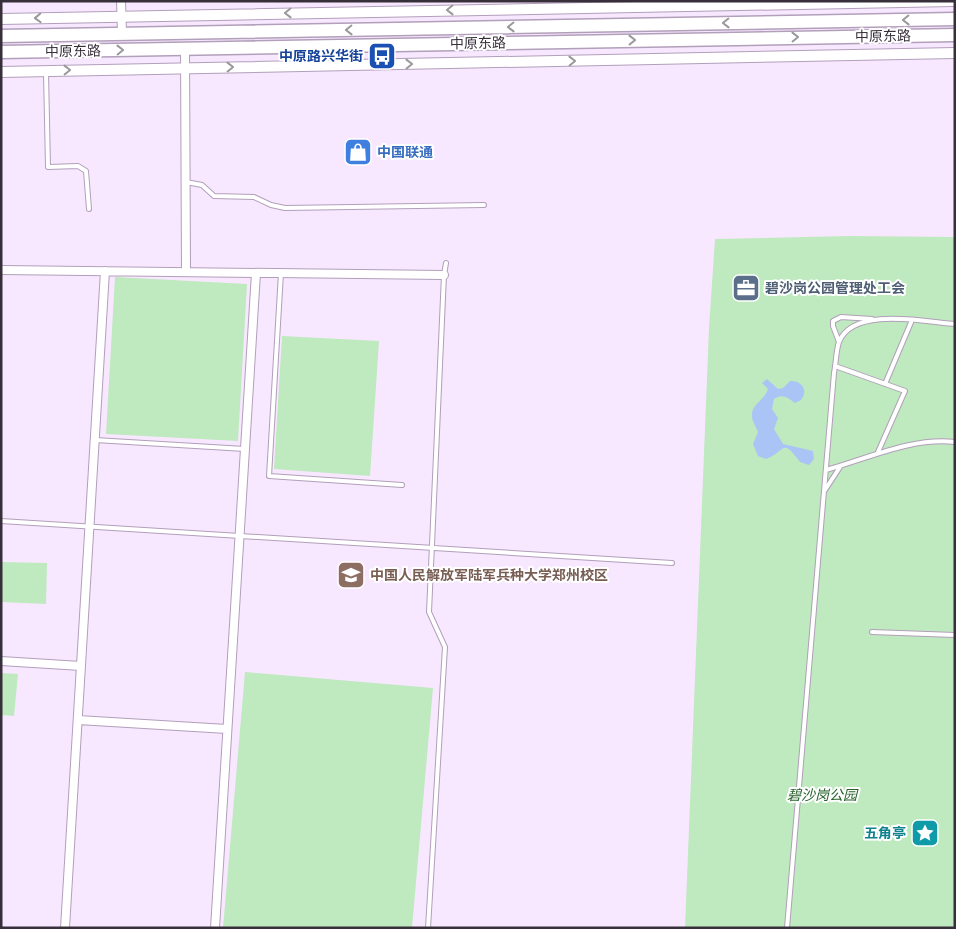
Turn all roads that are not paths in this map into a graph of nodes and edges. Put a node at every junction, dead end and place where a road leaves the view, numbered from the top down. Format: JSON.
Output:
{"nodes":[{"id":1,"x":121,"y":1,"type":"edge"},
{"id":2,"x":954,"y":1,"type":"edge"},
{"id":3,"x":764,"y":3,"type":"edge"},
{"id":4,"x":628,"y":4,"type":"edge"},
{"id":5,"x":121,"y":16,"type":"junction"},
{"id":6,"x":1,"y":19,"type":"edge"},
{"id":7,"x":955,"y":19,"type":"edge"},
{"id":8,"x":628,"y":25,"type":"junction"},
{"id":9,"x":122,"y":34,"type":"junction"},
{"id":10,"x":955,"y":35,"type":"edge"},
{"id":11,"x":1,"y":36,"type":"edge"},
{"id":12,"x":185,"y":49,"type":"junction"},
{"id":13,"x":1,"y":52,"type":"edge"},
{"id":14,"x":955,"y":53,"type":"edge"},
{"id":15,"x":184,"y":67,"type":"junction"},
{"id":16,"x":46,"y":71,"type":"junction"},
{"id":17,"x":1,"y":72,"type":"edge"},
{"id":18,"x":186,"y":182,"type":"junction"},
{"id":19,"x":484,"y":205,"type":"dead end"},
{"id":20,"x":89,"y":210,"type":"dead end"},
{"id":21,"x":446,"y":263,"type":"dead end"},
{"id":22,"x":1,"y":270,"type":"edge"},
{"id":23,"x":105,"y":271,"type":"junction"},
{"id":24,"x":186,"y":272,"type":"junction"},
{"id":25,"x":256,"y":273,"type":"junction"},
{"id":26,"x":281,"y":273,"type":"junction"},
{"id":27,"x":444,"y":275,"type":"junction"},
{"id":28,"x":876,"y":319,"type":"junction"},
{"id":29,"x":912,"y":320,"type":"junction"},
{"id":30,"x":955,"y":324,"type":"edge"},
{"id":31,"x":839,"y":342,"type":"junction"},
{"id":32,"x":835,"y":366,"type":"junction"},
{"id":33,"x":885,"y":384,"type":"junction"},
{"id":34,"x":95,"y":440,"type":"junction"},
{"id":35,"x":955,"y":442,"type":"edge"},
{"id":36,"x":245,"y":449,"type":"junction"},
{"id":37,"x":878,"y":452,"type":"junction"},
{"id":38,"x":841,"y":466,"type":"junction"},
{"id":39,"x":826,"y":470,"type":"junction"},
{"id":40,"x":402,"y":485,"type":"dead end"},
{"id":41,"x":824,"y":492,"type":"junction"},
{"id":42,"x":1,"y":521,"type":"edge"},
{"id":43,"x":90,"y":526,"type":"junction"},
{"id":44,"x":240,"y":535,"type":"junction"},
{"id":45,"x":433,"y":548,"type":"junction"},
{"id":46,"x":672,"y":563,"type":"dead end"},
{"id":47,"x":872,"y":632,"type":"dead end"},
{"id":48,"x":955,"y":635,"type":"edge"},
{"id":49,"x":1,"y":660,"type":"edge"},
{"id":50,"x":81,"y":666,"type":"junction"},
{"id":51,"x":78,"y":720,"type":"junction"},
{"id":52,"x":227,"y":729,"type":"junction"},
{"id":53,"x":65,"y":928,"type":"edge"},
{"id":54,"x":215,"y":928,"type":"edge"},
{"id":55,"x":428,"y":928,"type":"edge"},
{"id":56,"x":787,"y":928,"type":"edge"}],
"edges":[{"from":1,"to":5,"type":"street"},
{"from":2,"to":3,"type":"street"},
{"from":3,"to":4,"type":"street"},
{"from":4,"to":5,"type":"street","one_way":true},
{"from":4,"to":8,"type":"street"},
{"from":5,"to":6,"type":"street","one_way":true},
{"from":5,"to":9,"type":"street"},
{"from":7,"to":8,"type":"main road","name":"中原东路","one_way":true},
{"from":8,"to":9,"type":"main road","name":"中原东路","one_way":true},
{"from":9,"to":11,"type":"main road","name":"中原东路"},
{"from":12,"to":10,"type":"main road","name":"中原东路","one_way":true},
{"from":13,"to":12,"type":"main road","name":"中原东路","one_way":true},
{"from":12,"to":15,"type":"street"},
{"from":15,"to":14,"type":"street","one_way":true},
{"from":16,"to":15,"type":"street","one_way":true},
{"from":15,"to":18,"type":"street"},
{"from":16,"to":17,"type":"street"},
{"from":16,"to":20,"type":"lane"},
{"from":18,"to":19,"type":"lane"},
{"from":18,"to":24,"type":"street"},
{"from":21,"to":27,"type":"lane"},
{"from":22,"to":23,"type":"street"},
{"from":23,"to":24,"type":"street"},
{"from":23,"to":34,"type":"street"},
{"from":24,"to":25,"type":"street"},
{"from":25,"to":26,"type":"street"},
{"from":25,"to":36,"type":"street"},
{"from":26,"to":27,"type":"street"},
{"from":26,"to":40,"type":"lane"},
{"from":27,"to":45,"type":"lane"},
{"from":28,"to":29,"type":"lane"},
{"from":28,"to":31,"type":"lane"},
{"from":28,"to":31,"type":"lane"},
{"from":29,"to":30,"type":"lane"},
{"from":29,"to":33,"type":"lane"},
{"from":31,"to":32,"type":"lane"},
{"from":32,"to":33,"type":"lane"},
{"from":32,"to":39,"type":"lane"},
{"from":33,"to":37,"type":"lane"},
{"from":34,"to":36,"type":"lane"},
{"from":34,"to":43,"type":"street"},
{"from":35,"to":37,"type":"lane"},
{"from":36,"to":44,"type":"street"},
{"from":37,"to":38,"type":"lane"},
{"from":38,"to":39,"type":"lane"},
{"from":38,"to":41,"type":"lane"},
{"from":39,"to":41,"type":"lane"},
{"from":41,"to":56,"type":"lane"},
{"from":42,"to":43,"type":"lane"},
{"from":43,"to":44,"type":"lane"},
{"from":43,"to":50,"type":"street"},
{"from":44,"to":45,"type":"lane"},
{"from":44,"to":52,"type":"street"},
{"from":45,"to":46,"type":"lane"},
{"from":45,"to":55,"type":"lane"},
{"from":47,"to":48,"type":"lane"},
{"from":49,"to":50,"type":"street"},
{"from":50,"to":51,"type":"street"},
{"from":51,"to":52,"type":"street"},
{"from":51,"to":53,"type":"street"},
{"from":52,"to":54,"type":"street"}]}
